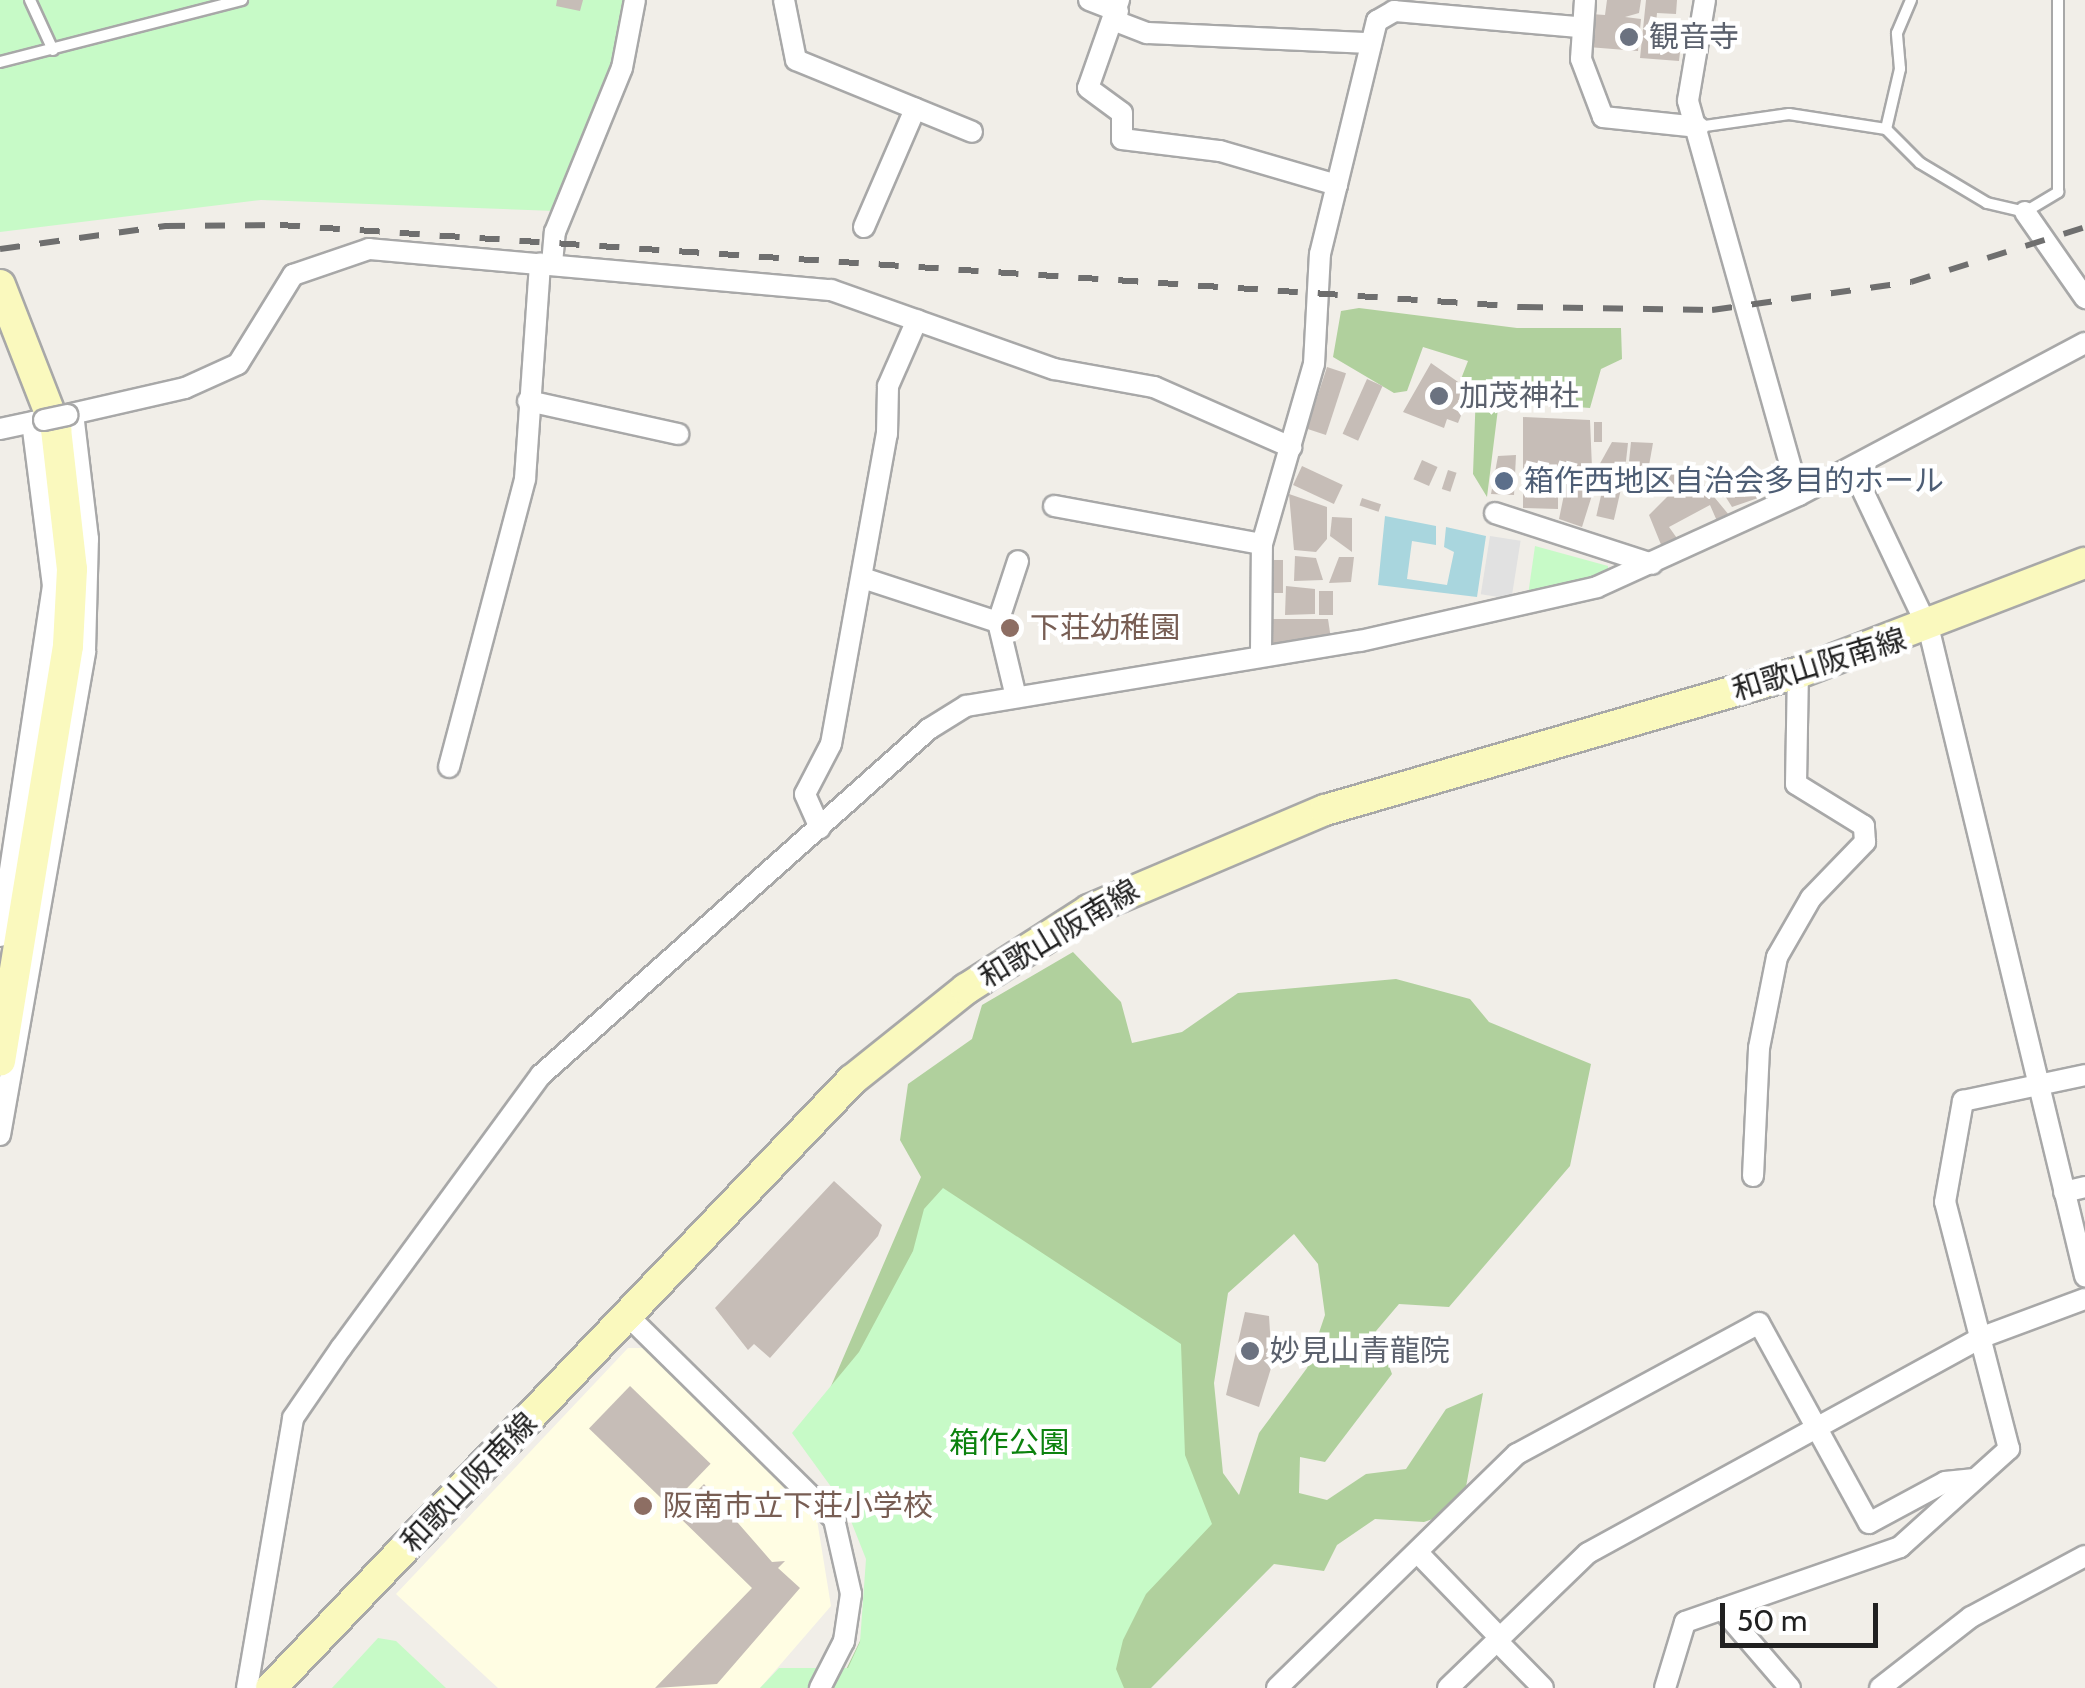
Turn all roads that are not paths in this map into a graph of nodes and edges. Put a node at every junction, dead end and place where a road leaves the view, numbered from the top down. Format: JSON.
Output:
{"nodes":[{"id":1,"x":30,"y":0,"type":"edge"},
{"id":2,"x":242,"y":0,"type":"edge"},
{"id":3,"x":635,"y":0,"type":"edge"},
{"id":4,"x":784,"y":0,"type":"edge"},
{"id":5,"x":1089,"y":0,"type":"edge"},
{"id":6,"x":1585,"y":0,"type":"edge"},
{"id":7,"x":1705,"y":0,"type":"edge"},
{"id":8,"x":1911,"y":0,"type":"edge"},
{"id":9,"x":2058,"y":0,"type":"edge"},
{"id":10,"x":1376,"y":10,"type":"edge"},
{"id":11,"x":1118,"y":11,"type":"edge"},
{"id":12,"x":1577,"y":28,"type":"junction"},
{"id":13,"x":1372,"y":43,"type":"junction"},
{"id":14,"x":53,"y":50,"type":"junction"},
{"id":15,"x":0,"y":62,"type":"edge"},
{"id":16,"x":916,"y":109,"type":"junction"},
{"id":17,"x":1698,"y":128,"type":"junction"},
{"id":18,"x":1886,"y":128,"type":"junction"},
{"id":19,"x":972,"y":132,"type":"dead end"},
{"id":20,"x":1336,"y":185,"type":"junction"},
{"id":21,"x":2025,"y":212,"type":"junction"},
{"id":22,"x":864,"y":227,"type":"dead end"},
{"id":23,"x":546,"y":264,"type":"junction"},
{"id":24,"x":0,"y":285,"type":"edge"},
{"id":25,"x":2085,"y":298,"type":"edge"},
{"id":26,"x":918,"y":320,"type":"junction"},
{"id":27,"x":2085,"y":343,"type":"edge"},
{"id":28,"x":528,"y":401,"type":"junction"},
{"id":29,"x":70,"y":415,"type":"junction"},
{"id":30,"x":38,"y":421,"type":"junction"},
{"id":31,"x":0,"y":430,"type":"edge"},
{"id":32,"x":678,"y":434,"type":"dead end"},
{"id":33,"x":1291,"y":446,"type":"junction"},
{"id":34,"x":1852,"y":468,"type":"junction"},
{"id":35,"x":1799,"y":495,"type":"junction"},
{"id":36,"x":1054,"y":506,"type":"dead end"},
{"id":37,"x":1495,"y":513,"type":"dead end"},
{"id":38,"x":1262,"y":544,"type":"junction"},
{"id":39,"x":1018,"y":561,"type":"dead end"},
{"id":40,"x":2085,"y":563,"type":"edge"},
{"id":41,"x":1652,"y":564,"type":"junction"},
{"id":42,"x":863,"y":578,"type":"junction"},
{"id":43,"x":998,"y":622,"type":"junction"},
{"id":44,"x":1929,"y":630,"type":"junction"},
{"id":45,"x":1261,"y":652,"type":"junction"},
{"id":46,"x":1798,"y":673,"type":"junction"},
{"id":47,"x":1016,"y":697,"type":"junction"},
{"id":48,"x":449,"y":767,"type":"dead end"},
{"id":49,"x":820,"y":828,"type":"junction"},
{"id":50,"x":0,"y":936,"type":"edge"},
{"id":51,"x":0,"y":1060,"type":"edge"},
{"id":52,"x":2085,"y":1075,"type":"edge"},
{"id":53,"x":2038,"y":1086,"type":"junction"},
{"id":54,"x":0,"y":1135,"type":"edge"},
{"id":55,"x":1753,"y":1176,"type":"dead end"},
{"id":56,"x":2074,"y":1189,"type":"edge"},
{"id":57,"x":2085,"y":1276,"type":"edge"},
{"id":58,"x":2085,"y":1299,"type":"edge"},
{"id":59,"x":628,"y":1317,"type":"junction"},
{"id":60,"x":1980,"y":1338,"type":"junction"},
{"id":61,"x":1819,"y":1427,"type":"junction"},
{"id":62,"x":1975,"y":1479,"type":"junction"},
{"id":63,"x":1418,"y":1553,"type":"junction"},
{"id":64,"x":2085,"y":1556,"type":"edge"},
{"id":65,"x":1722,"y":1610,"type":"junction"},
{"id":66,"x":1498,"y":1638,"type":"junction"},
{"id":67,"x":247,"y":1688,"type":"edge"},
{"id":68,"x":271,"y":1688,"type":"edge"},
{"id":69,"x":820,"y":1688,"type":"edge"},
{"id":70,"x":1277,"y":1688,"type":"edge"},
{"id":71,"x":1448,"y":1688,"type":"edge"},
{"id":72,"x":1542,"y":1688,"type":"edge"},
{"id":73,"x":1665,"y":1688,"type":"edge"},
{"id":74,"x":1790,"y":1688,"type":"edge"},
{"id":75,"x":1880,"y":1688,"type":"edge"}],
"edges":[{"from":1,"to":14,"type":"lane"},
{"from":2,"to":14,"type":"lane"},
{"from":3,"to":23,"type":"street"},
{"from":4,"to":16,"type":"street"},
{"from":5,"to":11,"type":"street"},
{"from":6,"to":12,"type":"street"},
{"from":7,"to":17,"type":"street"},
{"from":8,"to":18,"type":"lane"},
{"from":9,"to":21,"type":"lane"},
{"from":10,"to":12,"type":"street"},
{"from":10,"to":13,"type":"street"},
{"from":11,"to":13,"type":"street"},
{"from":11,"to":20,"type":"street"},
{"from":12,"to":17,"type":"street"},
{"from":13,"to":20,"type":"street"},
{"from":14,"to":15,"type":"lane"},
{"from":16,"to":19,"type":"street"},
{"from":16,"to":22,"type":"street"},
{"from":17,"to":18,"type":"lane"},
{"from":17,"to":35,"type":"street"},
{"from":18,"to":21,"type":"lane"},
{"from":20,"to":33,"type":"street"},
{"from":21,"to":25,"type":"street"},
{"from":23,"to":26,"type":"street"},
{"from":23,"to":28,"type":"street"},
{"from":23,"to":29,"type":"street"},
{"from":24,"to":51,"type":"main road"},
{"from":26,"to":33,"type":"street"},
{"from":26,"to":42,"type":"street"},
{"from":27,"to":34,"type":"street"},
{"from":28,"to":32,"type":"street"},
{"from":28,"to":48,"type":"street"},
{"from":29,"to":30,"type":"street","bridge":true},
{"from":29,"to":54,"type":"street"},
{"from":30,"to":31,"type":"street"},
{"from":30,"to":50,"type":"street"},
{"from":33,"to":38,"type":"street"},
{"from":34,"to":35,"type":"street"},
{"from":34,"to":44,"type":"street"},
{"from":35,"to":41,"type":"street"},
{"from":36,"to":38,"type":"street"},
{"from":37,"to":41,"type":"street"},
{"from":38,"to":45,"type":"street"},
{"from":39,"to":43,"type":"street"},
{"from":40,"to":44,"type":"main road","name":"和歌山阪南線"},
{"from":41,"to":45,"type":"street"},
{"from":42,"to":43,"type":"street"},
{"from":42,"to":49,"type":"street"},
{"from":43,"to":47,"type":"street"},
{"from":44,"to":46,"type":"main road","name":"和歌山阪南線"},
{"from":44,"to":53,"type":"street"},
{"from":45,"to":47,"type":"street"},
{"from":46,"to":55,"type":"street"},
{"from":46,"to":59,"type":"main road","name":"和歌山阪南線"},
{"from":47,"to":49,"type":"street"},
{"from":49,"to":67,"type":"street"},
{"from":52,"to":53,"type":"street"},
{"from":53,"to":56,"type":"street"},
{"from":53,"to":60,"type":"street"},
{"from":56,"to":57,"type":"street"},
{"from":58,"to":60,"type":"street"},
{"from":59,"to":68,"type":"main road","name":"和歌山阪南線"},
{"from":59,"to":69,"type":"street"},
{"from":60,"to":61,"type":"street"},
{"from":60,"to":62,"type":"street"},
{"from":61,"to":62,"type":"street"},
{"from":61,"to":63,"type":"street"},
{"from":61,"to":66,"type":"street"},
{"from":62,"to":65,"type":"street"},
{"from":63,"to":66,"type":"street"},
{"from":63,"to":70,"type":"street"},
{"from":64,"to":75,"type":"street"},
{"from":65,"to":73,"type":"street"},
{"from":65,"to":74,"type":"street"},
{"from":66,"to":71,"type":"street"},
{"from":66,"to":72,"type":"street"}]}
